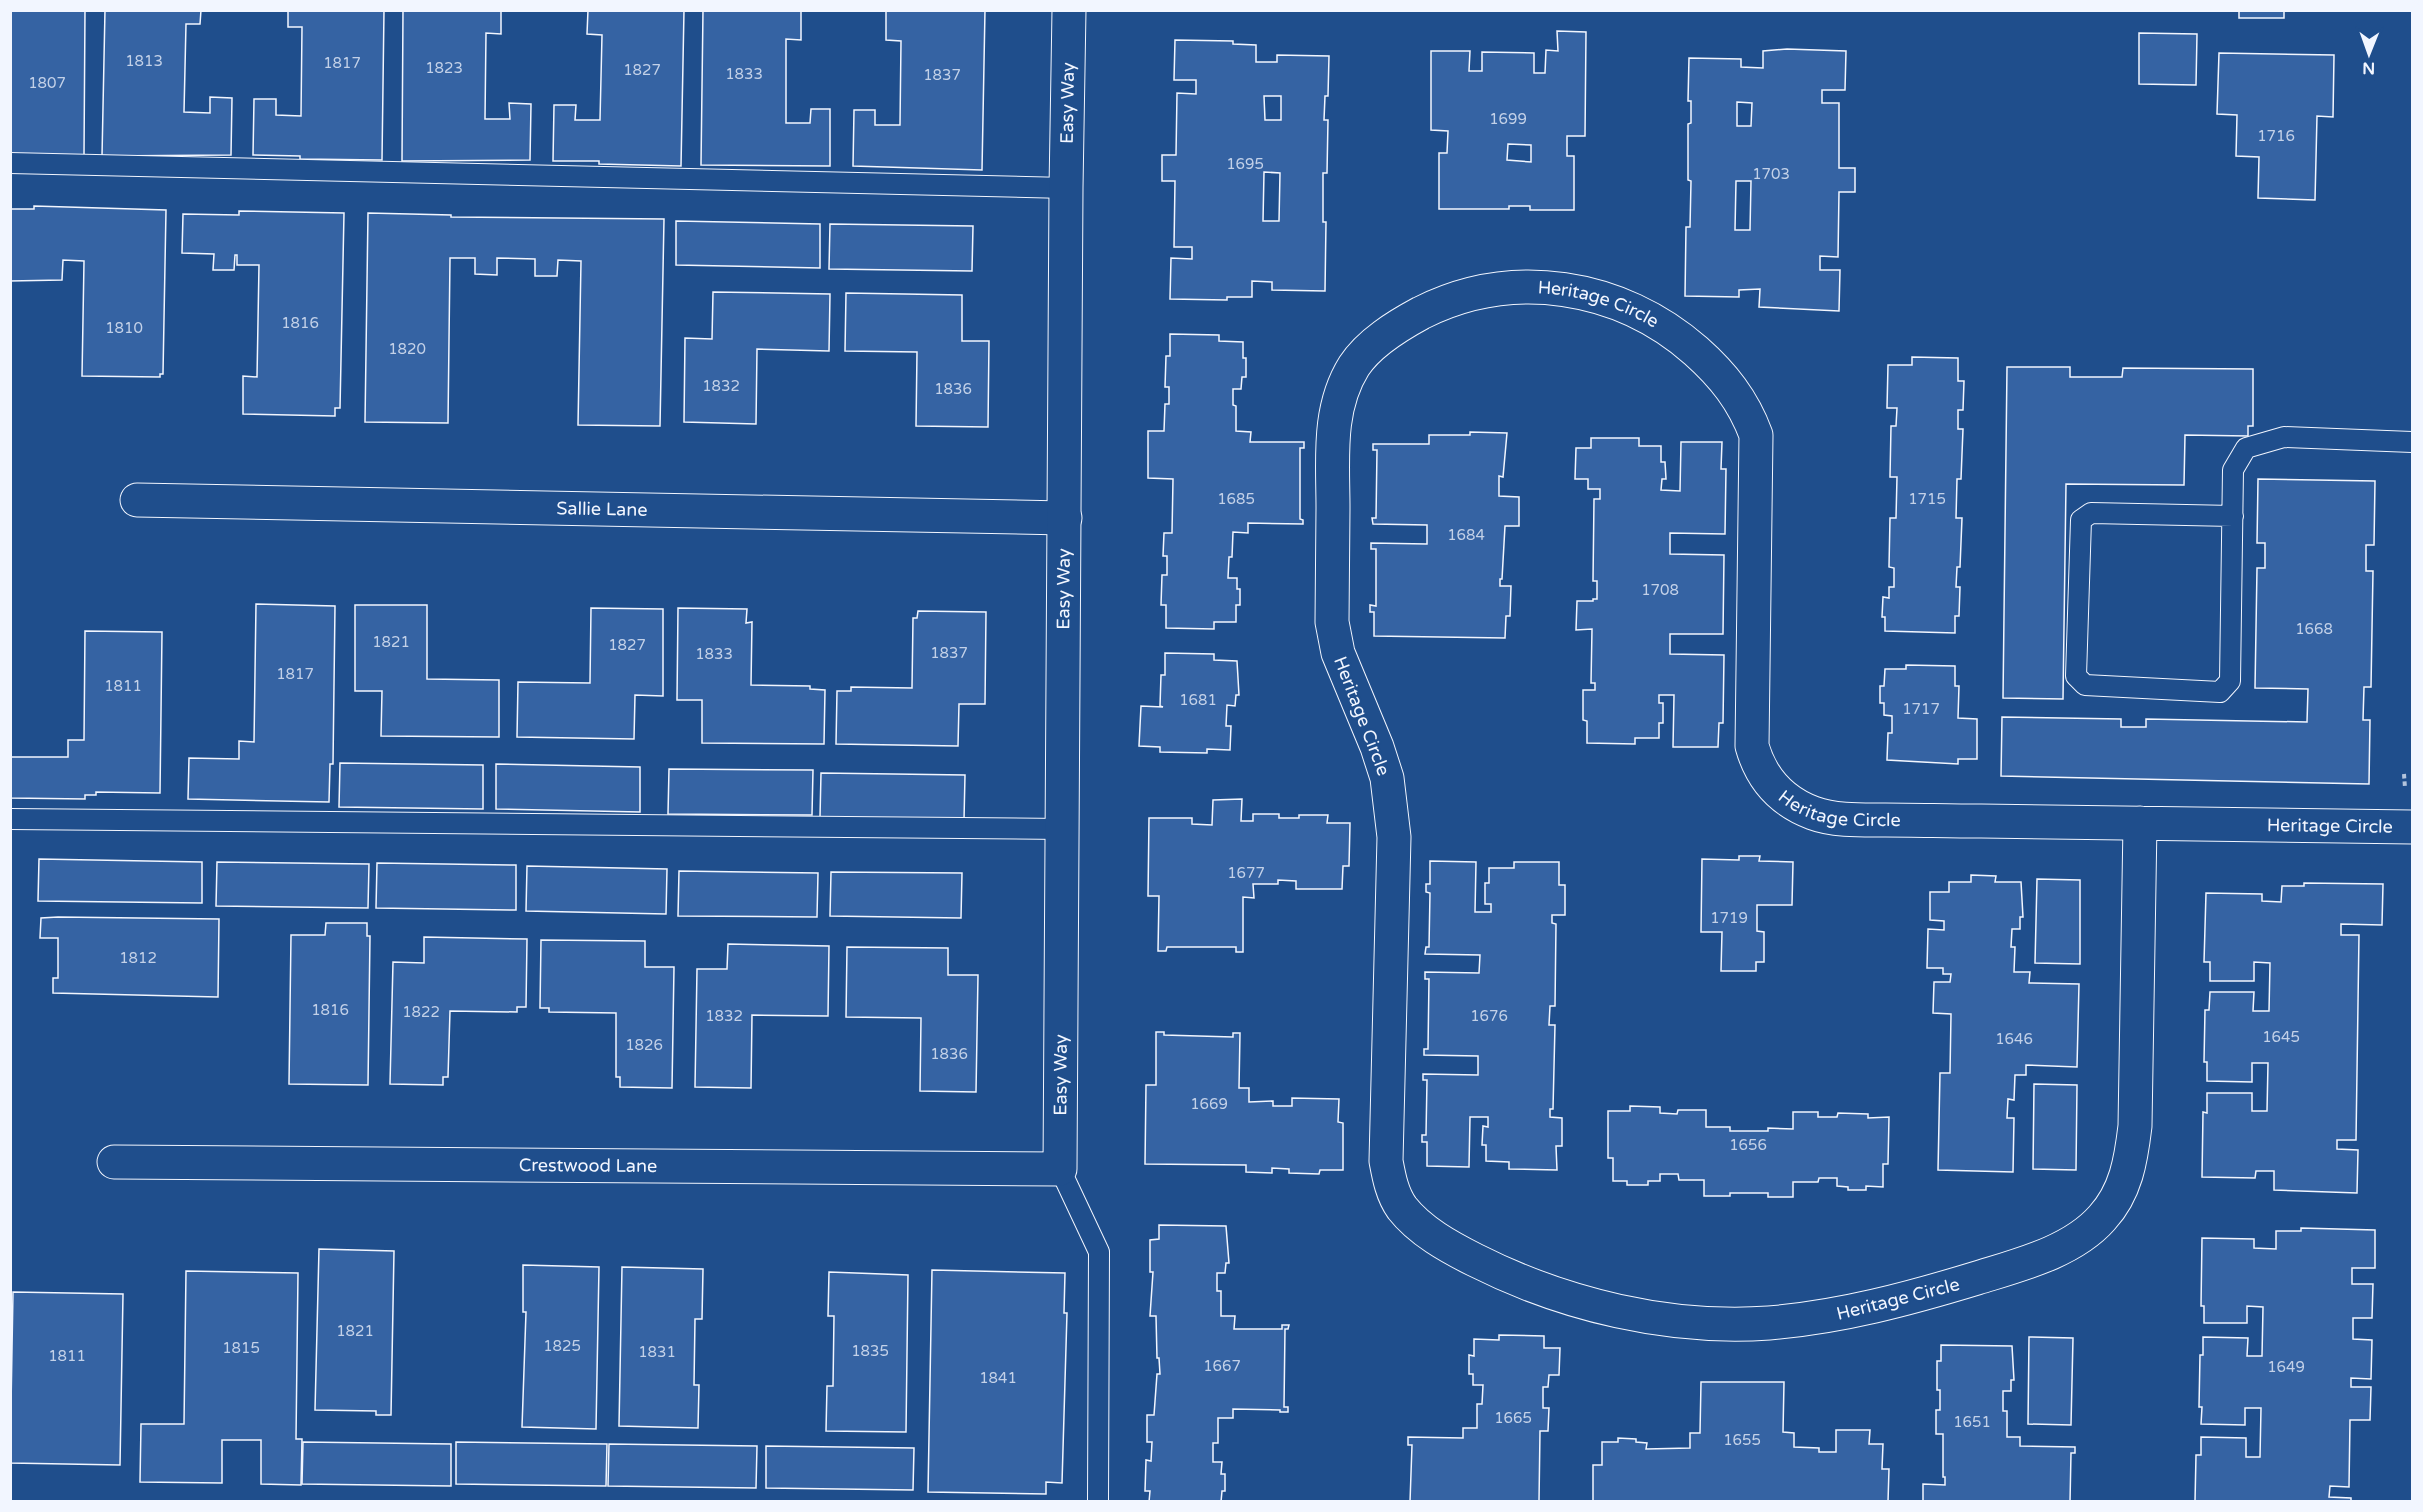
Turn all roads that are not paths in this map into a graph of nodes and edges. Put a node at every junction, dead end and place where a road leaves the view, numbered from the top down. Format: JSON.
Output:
{"nodes":[{"id":1,"x":1069,"y":10,"type":"edge"},
{"id":2,"x":10,"y":163,"type":"edge"},
{"id":3,"x":1066,"y":188,"type":"junction"},
{"id":4,"x":2412,"y":442,"type":"edge"},
{"id":5,"x":137,"y":500,"type":"dead end"},
{"id":6,"x":2233,"y":516,"type":"junction"},
{"id":7,"x":1065,"y":518,"type":"junction"},
{"id":8,"x":10,"y":819,"type":"edge"},
{"id":9,"x":2140,"y":823,"type":"junction"},
{"id":10,"x":2412,"y":827,"type":"edge"},
{"id":11,"x":1063,"y":829,"type":"junction"},
{"id":12,"x":114,"y":1162,"type":"dead end"},
{"id":13,"x":1060,"y":1169,"type":"junction"},
{"id":14,"x":1098,"y":1502,"type":"edge"}],
"edges":[{"from":1,"to":3,"type":"street","name":"Easy Way"},
{"from":2,"to":3,"type":"lane"},
{"from":3,"to":7,"type":"street","name":"Easy Way"},
{"from":4,"to":6,"type":"lane"},
{"from":5,"to":7,"type":"street","name":"Sallie Lane"},
{"from":6,"to":6,"type":"lane"},
{"from":7,"to":11,"type":"street","name":"Easy Way"},
{"from":8,"to":11,"type":"lane"},
{"from":9,"to":9,"type":"street","name":"Heritage Circle"},
{"from":9,"to":10,"type":"street","name":"Heritage Circle"},
{"from":11,"to":13,"type":"street","name":"Easy Way"},
{"from":12,"to":13,"type":"street","name":"Crestwood Lane"},
{"from":13,"to":14,"type":"lane"}]}
